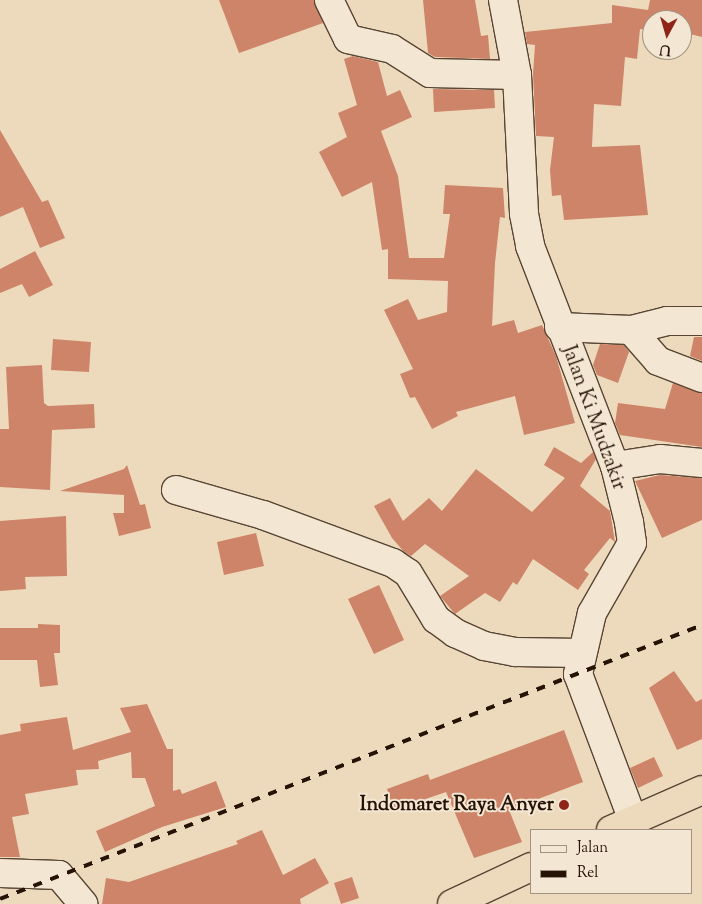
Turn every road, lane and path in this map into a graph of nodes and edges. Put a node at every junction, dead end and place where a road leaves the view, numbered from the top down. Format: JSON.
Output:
{"nodes":[{"id":1,"x":330,"y":0,"type":"edge"},
{"id":2,"x":503,"y":0,"type":"edge"},
{"id":3,"x":517,"y":75,"type":"junction"},
{"id":4,"x":702,"y":321,"type":"edge"},
{"id":5,"x":559,"y":326,"type":"junction"},
{"id":6,"x":631,"y":330,"type":"junction"},
{"id":7,"x":702,"y":378,"type":"edge"},
{"id":8,"x":702,"y":464,"type":"edge"},
{"id":9,"x":615,"y":466,"type":"junction"},
{"id":10,"x":176,"y":490,"type":"dead end"},
{"id":11,"x":582,"y":653,"type":"junction"},
{"id":12,"x":702,"y":790,"type":"edge"},
{"id":13,"x":622,"y":825,"type":"edge"},
{"id":14,"x":530,"y":867,"type":"edge"},
{"id":15,"x":0,"y":873,"type":"edge"},
{"id":16,"x":83,"y":904,"type":"edge"},
{"id":17,"x":452,"y":904,"type":"edge"}],
"edges":[{"from":1,"to":3,"type":"street"},
{"from":2,"to":3,"type":"street","name":"Jalan Ki Mudzakir"},
{"from":3,"to":5,"type":"street","name":"Jalan Ki Mudzakir"},
{"from":4,"to":6,"type":"street"},
{"from":5,"to":6,"type":"street"},
{"from":5,"to":9,"type":"street","name":"Jalan Ki Mudzakir"},
{"from":6,"to":7,"type":"street"},
{"from":8,"to":9,"type":"street"},
{"from":9,"to":11,"type":"street","name":"Jalan Ki Mudzakir"},
{"from":10,"to":11,"type":"street"},
{"from":11,"to":13,"type":"street","name":"Jalan Ki Mudzakir"},
{"from":12,"to":13,"type":"highway"},
{"from":14,"to":17,"type":"highway"},
{"from":15,"to":16,"type":"street"}]}
